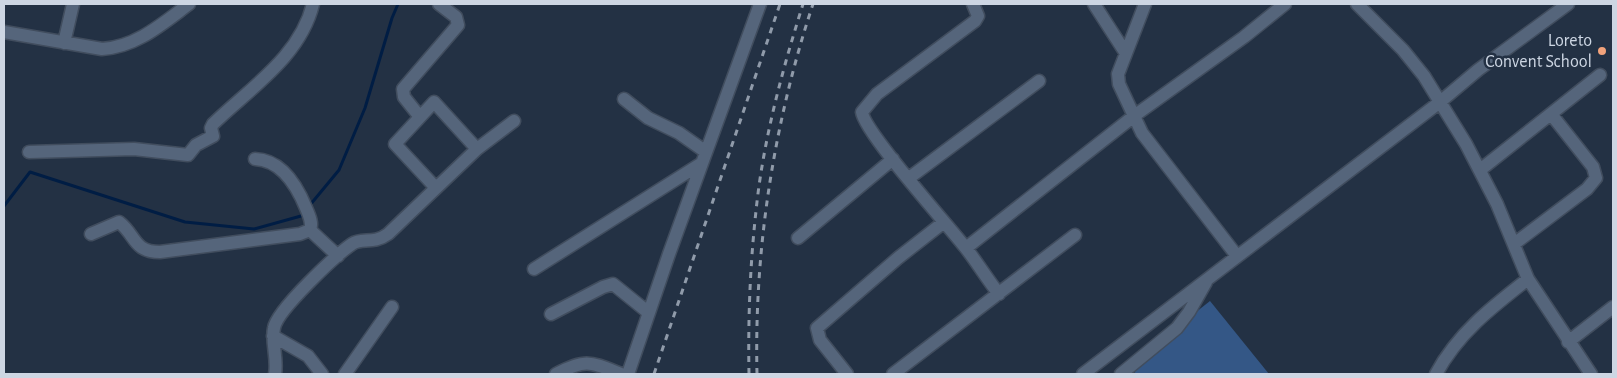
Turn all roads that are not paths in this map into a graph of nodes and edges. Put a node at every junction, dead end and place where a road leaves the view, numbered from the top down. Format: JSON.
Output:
{"nodes":[{"id":1,"x":72,"y":4,"type":"edge"},
{"id":2,"x":189,"y":4,"type":"edge"},
{"id":3,"x":313,"y":4,"type":"edge"},
{"id":4,"x":439,"y":4,"type":"edge"},
{"id":5,"x":760,"y":4,"type":"edge"},
{"id":6,"x":974,"y":4,"type":"edge"},
{"id":7,"x":1094,"y":4,"type":"edge"},
{"id":8,"x":1144,"y":4,"type":"edge"},
{"id":9,"x":1285,"y":4,"type":"edge"},
{"id":10,"x":1357,"y":4,"type":"edge"},
{"id":11,"x":1568,"y":4,"type":"edge"},
{"id":12,"x":1551,"y":8,"type":"edge"},
{"id":13,"x":4,"y":32,"type":"edge"},
{"id":14,"x":64,"y":43,"type":"junction"},
{"id":15,"x":1125,"y":52,"type":"junction"},
{"id":16,"x":1600,"y":75,"type":"dead end"},
{"id":17,"x":1039,"y":81,"type":"dead end"},
{"id":18,"x":624,"y":99,"type":"dead end"},
{"id":19,"x":1440,"y":102,"type":"junction"},
{"id":20,"x":1551,"y":114,"type":"junction"},
{"id":21,"x":1134,"y":116,"type":"junction"},
{"id":22,"x":420,"y":117,"type":"junction"},
{"id":23,"x":514,"y":121,"type":"dead end"},
{"id":24,"x":478,"y":149,"type":"junction"},
{"id":25,"x":29,"y":152,"type":"dead end"},
{"id":26,"x":704,"y":157,"type":"junction"},
{"id":27,"x":256,"y":159,"type":"dead end"},
{"id":28,"x":893,"y":159,"type":"junction"},
{"id":29,"x":1480,"y":170,"type":"junction"},
{"id":30,"x":909,"y":178,"type":"junction"},
{"id":31,"x":436,"y":188,"type":"junction"},
{"id":32,"x":944,"y":222,"type":"junction"},
{"id":33,"x":310,"y":225,"type":"junction"},
{"id":34,"x":91,"y":234,"type":"dead end"},
{"id":35,"x":1076,"y":235,"type":"dead end"},
{"id":36,"x":798,"y":238,"type":"dead end"},
{"id":37,"x":1514,"y":244,"type":"junction"},
{"id":38,"x":966,"y":248,"type":"junction"},
{"id":39,"x":338,"y":256,"type":"junction"},
{"id":40,"x":1237,"y":256,"type":"junction"},
{"id":41,"x":534,"y":269,"type":"dead end"},
{"id":42,"x":1208,"y":278,"type":"junction"},
{"id":43,"x":1528,"y":279,"type":"junction"},
{"id":44,"x":999,"y":294,"type":"junction"},
{"id":45,"x":392,"y":307,"type":"dead end"},
{"id":46,"x":1613,"y":307,"type":"edge"},
{"id":47,"x":649,"y":313,"type":"junction"},
{"id":48,"x":551,"y":314,"type":"dead end"},
{"id":49,"x":273,"y":336,"type":"junction"},
{"id":50,"x":1568,"y":342,"type":"junction"},
{"id":51,"x":275,"y":374,"type":"edge"},
{"id":52,"x":322,"y":374,"type":"edge"},
{"id":53,"x":345,"y":374,"type":"edge"},
{"id":54,"x":556,"y":374,"type":"edge"},
{"id":55,"x":620,"y":374,"type":"edge"},
{"id":56,"x":628,"y":374,"type":"edge"},
{"id":57,"x":847,"y":374,"type":"edge"},
{"id":58,"x":893,"y":374,"type":"edge"},
{"id":59,"x":1082,"y":374,"type":"edge"},
{"id":60,"x":1124,"y":374,"type":"edge"},
{"id":61,"x":1436,"y":374,"type":"edge"},
{"id":62,"x":1591,"y":374,"type":"edge"}],
"edges":[{"from":1,"to":14,"type":"street"},
{"from":2,"to":14,"type":"street"},
{"from":3,"to":25,"type":"street"},
{"from":4,"to":22,"type":"street"},
{"from":5,"to":26,"type":"street"},
{"from":6,"to":28,"type":"street"},
{"from":7,"to":15,"type":"street"},
{"from":8,"to":15,"type":"street"},
{"from":9,"to":21,"type":"street"},
{"from":10,"to":19,"type":"street"},
{"from":11,"to":12,"type":"street"},
{"from":12,"to":19,"type":"street"},
{"from":13,"to":14,"type":"street"},
{"from":15,"to":21,"type":"street"},
{"from":16,"to":20,"type":"street"},
{"from":17,"to":30,"type":"street"},
{"from":18,"to":26,"type":"street"},
{"from":19,"to":29,"type":"street"},
{"from":19,"to":40,"type":"street"},
{"from":20,"to":29,"type":"street"},
{"from":20,"to":37,"type":"street"},
{"from":21,"to":38,"type":"street"},
{"from":21,"to":40,"type":"street"},
{"from":22,"to":24,"type":"street"},
{"from":22,"to":31,"type":"street"},
{"from":23,"to":24,"type":"street"},
{"from":24,"to":31,"type":"street"},
{"from":26,"to":41,"type":"street"},
{"from":26,"to":47,"type":"street"},
{"from":27,"to":33,"type":"street"},
{"from":28,"to":30,"type":"street"},
{"from":28,"to":36,"type":"street"},
{"from":29,"to":37,"type":"street"},
{"from":30,"to":32,"type":"street"},
{"from":31,"to":39,"type":"street"},
{"from":32,"to":38,"type":"street"},
{"from":32,"to":57,"type":"street"},
{"from":33,"to":34,"type":"street"},
{"from":33,"to":39,"type":"street"},
{"from":35,"to":44,"type":"street"},
{"from":37,"to":43,"type":"street"},
{"from":38,"to":44,"type":"street"},
{"from":39,"to":49,"type":"street"},
{"from":40,"to":42,"type":"street"},
{"from":42,"to":59,"type":"street"},
{"from":42,"to":60,"type":"street"},
{"from":43,"to":50,"type":"street"},
{"from":43,"to":61,"type":"street"},
{"from":44,"to":58,"type":"street"},
{"from":45,"to":53,"type":"street"},
{"from":46,"to":50,"type":"street"},
{"from":47,"to":48,"type":"street"},
{"from":47,"to":56,"type":"street"},
{"from":49,"to":51,"type":"street"},
{"from":49,"to":52,"type":"street"},
{"from":50,"to":62,"type":"street"},
{"from":54,"to":55,"type":"street"}]}
